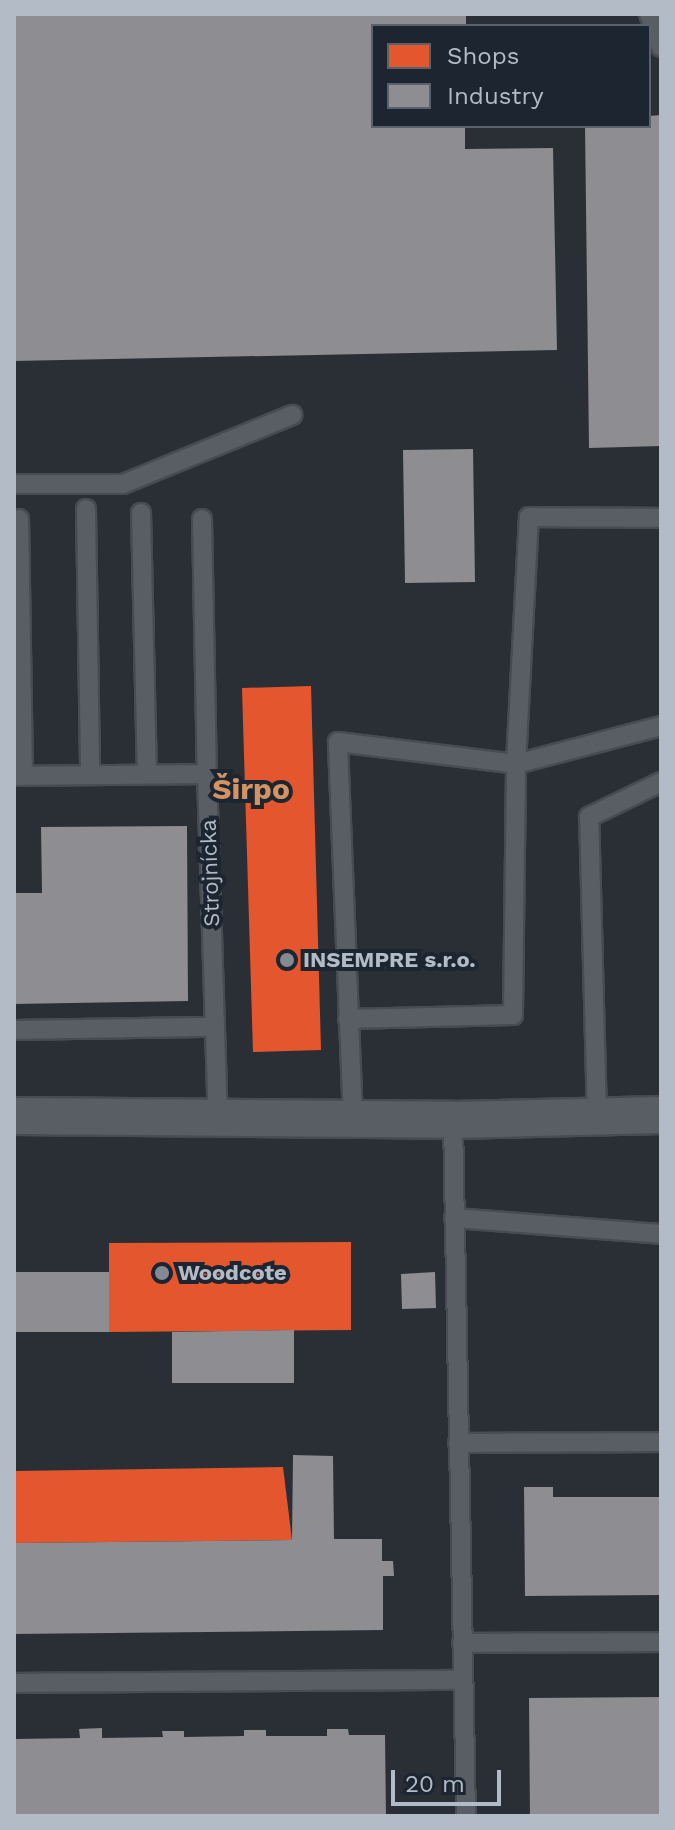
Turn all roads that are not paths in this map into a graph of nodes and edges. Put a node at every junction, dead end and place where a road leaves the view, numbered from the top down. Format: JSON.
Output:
{"nodes":[{"id":1,"x":649,"y":14,"type":"edge"},
{"id":2,"x":661,"y":47,"type":"edge"},
{"id":3,"x":292,"y":415,"type":"dead end"},
{"id":4,"x":14,"y":484,"type":"edge"},
{"id":5,"x":86,"y":509,"type":"dead end"},
{"id":6,"x":141,"y":513,"type":"dead end"},
{"id":7,"x":661,"y":518,"type":"edge"},
{"id":8,"x":19,"y":519,"type":"dead end"},
{"id":9,"x":202,"y":519,"type":"dead end"},
{"id":10,"x":661,"y":726,"type":"edge"},
{"id":11,"x":516,"y":764,"type":"junction"},
{"id":12,"x":147,"y":774,"type":"junction"},
{"id":13,"x":207,"y":774,"type":"junction"},
{"id":14,"x":90,"y":775,"type":"junction"},
{"id":15,"x":19,"y":776,"type":"edge"},
{"id":16,"x":661,"y":782,"type":"edge"},
{"id":17,"x":348,"y":1019,"type":"junction"},
{"id":18,"x":215,"y":1027,"type":"junction"},
{"id":19,"x":14,"y":1030,"type":"edge"},
{"id":20,"x":661,"y":1115,"type":"edge"},
{"id":21,"x":14,"y":1116,"type":"edge"},
{"id":22,"x":597,"y":1117,"type":"junction"},
{"id":23,"x":218,"y":1118,"type":"junction"},
{"id":24,"x":353,"y":1119,"type":"junction"},
{"id":25,"x":453,"y":1120,"type":"junction"},
{"id":26,"x":454,"y":1218,"type":"junction"},
{"id":27,"x":661,"y":1234,"type":"edge"},
{"id":28,"x":661,"y":1442,"type":"edge"},
{"id":29,"x":458,"y":1443,"type":"junction"},
{"id":30,"x":661,"y":1642,"type":"edge"},
{"id":31,"x":462,"y":1643,"type":"junction"},
{"id":32,"x":463,"y":1680,"type":"junction"},
{"id":33,"x":14,"y":1683,"type":"edge"},
{"id":34,"x":466,"y":1816,"type":"edge"}],
"edges":[{"from":1,"to":2,"type":"lane"},
{"from":3,"to":4,"type":"lane"},
{"from":5,"to":14,"type":"lane"},
{"from":6,"to":12,"type":"lane"},
{"from":7,"to":11,"type":"lane"},
{"from":8,"to":15,"type":"lane"},
{"from":9,"to":13,"type":"lane","name":"Strojnícka"},
{"from":10,"to":11,"type":"lane"},
{"from":11,"to":17,"type":"lane"},
{"from":11,"to":17,"type":"lane"},
{"from":12,"to":13,"type":"lane"},
{"from":12,"to":14,"type":"lane"},
{"from":13,"to":18,"type":"lane","name":"Strojnícka"},
{"from":14,"to":15,"type":"lane"},
{"from":16,"to":22,"type":"lane"},
{"from":17,"to":24,"type":"lane"},
{"from":18,"to":19,"type":"lane"},
{"from":18,"to":23,"type":"lane","name":"Strojnícka"},
{"from":20,"to":22,"type":"street"},
{"from":21,"to":23,"type":"street"},
{"from":22,"to":25,"type":"street"},
{"from":23,"to":24,"type":"street"},
{"from":24,"to":25,"type":"street"},
{"from":25,"to":26,"type":"lane"},
{"from":26,"to":27,"type":"lane"},
{"from":26,"to":29,"type":"lane"},
{"from":28,"to":29,"type":"lane"},
{"from":29,"to":31,"type":"lane"},
{"from":30,"to":31,"type":"lane"},
{"from":31,"to":32,"type":"lane"},
{"from":32,"to":33,"type":"lane"},
{"from":32,"to":34,"type":"lane"}]}
